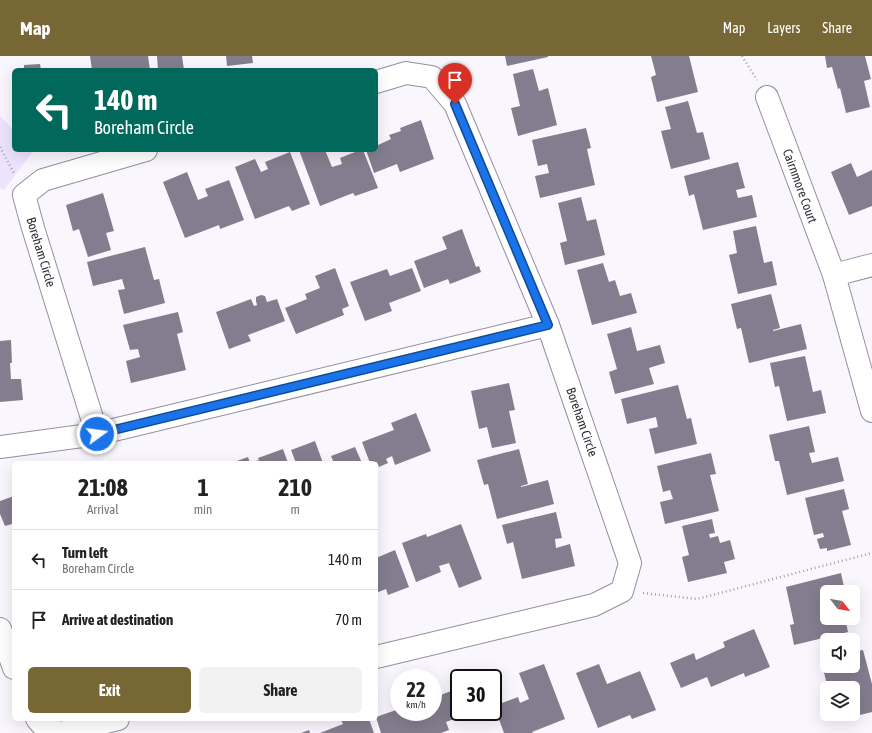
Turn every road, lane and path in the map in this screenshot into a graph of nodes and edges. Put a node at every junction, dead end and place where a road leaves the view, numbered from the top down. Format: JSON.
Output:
{"nodes":[{"id":1,"x":742,"y":56,"type":"edge"},
{"id":2,"x":378,"y":81,"type":"edge"},
{"id":3,"x":767,"y":97,"type":"joint"},
{"id":4,"x":0,"y":147,"type":"edge"},
{"id":5,"x":139,"y":152,"type":"edge"},
{"id":6,"x":24,"y":195,"type":"junction"},
{"id":7,"x":872,"y":265,"type":"edge"},
{"id":8,"x":834,"y":275,"type":"junction"},
{"id":9,"x":548,"y":325,"type":"junction"},
{"id":10,"x":872,"y":411,"type":"edge"},
{"id":11,"x":97,"y":434,"type":"junction"},
{"id":12,"x":0,"y":447,"type":"edge"},
{"id":13,"x":872,"y":553,"type":"edge"},
{"id":14,"x":622,"y":591,"type":"junction"},
{"id":15,"x":0,"y":629,"type":"edge"},
{"id":16,"x":378,"y":657,"type":"edge"},
{"id":17,"x":12,"y":662,"type":"edge"},
{"id":18,"x":38,"y":721,"type":"edge"},
{"id":19,"x":110,"y":721,"type":"edge"}],
"edges":[{"from":1,"to":3,"type":"path"},
{"from":2,"to":9,"type":"street","name":"Boreham Circle"},
{"from":3,"to":8,"type":"street","name":"Cairnmore Court"},
{"from":4,"to":6,"type":"path"},
{"from":5,"to":6,"type":"street"},
{"from":6,"to":11,"type":"street","name":"Boreham Circle"},
{"from":7,"to":8,"type":"street"},
{"from":8,"to":10,"type":"street","name":"Cairnmore Court"},
{"from":9,"to":11,"type":"street"},
{"from":9,"to":14,"type":"street","name":"Boreham Circle"},
{"from":11,"to":12,"type":"street"},
{"from":13,"to":14,"type":"path"},
{"from":14,"to":16,"type":"street"},
{"from":15,"to":17,"type":"street"},
{"from":18,"to":19,"type":"street"}]}
